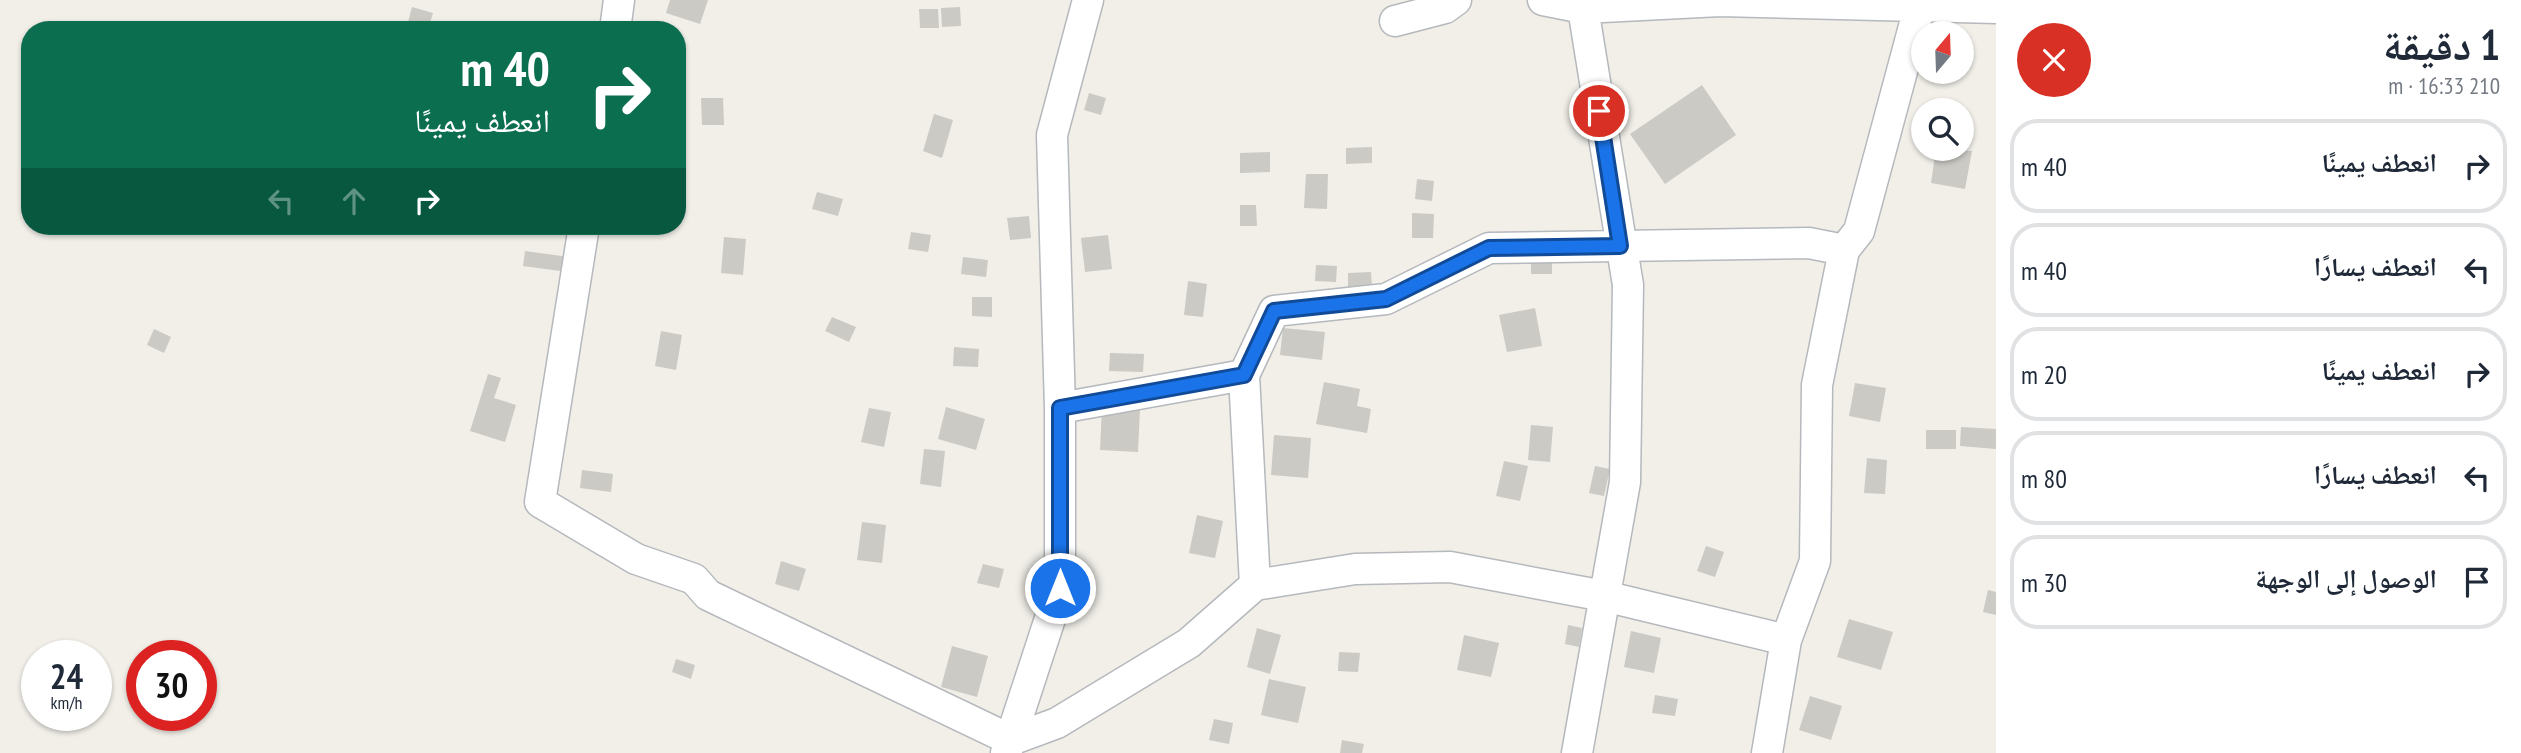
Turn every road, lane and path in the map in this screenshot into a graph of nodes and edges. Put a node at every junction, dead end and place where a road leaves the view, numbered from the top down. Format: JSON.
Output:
{"nodes":[{"id":1,"x":619,"y":0,"type":"edge"},
{"id":2,"x":1088,"y":0,"type":"edge"},
{"id":3,"x":1457,"y":0,"type":"edge"},
{"id":4,"x":1544,"y":0,"type":"edge"},
{"id":5,"x":1720,"y":1,"type":"edge"},
{"id":6,"x":1583,"y":8,"type":"junction"},
{"id":7,"x":1919,"y":8,"type":"junction"},
{"id":8,"x":1996,"y":8,"type":"edge"},
{"id":9,"x":616,"y":21,"type":"edge"},
{"id":10,"x":1395,"y":21,"type":"dead end"},
{"id":11,"x":583,"y":235,"type":"edge"},
{"id":12,"x":1620,"y":246,"type":"junction"},
{"id":13,"x":1844,"y":250,"type":"junction"},
{"id":14,"x":1244,"y":375,"type":"junction"},
{"id":15,"x":1060,"y":408,"type":"junction"},
{"id":16,"x":1255,"y":585,"type":"junction"},
{"id":17,"x":1604,"y":596,"type":"junction"},
{"id":18,"x":1786,"y":640,"type":"junction"},
{"id":19,"x":1009,"y":746,"type":"edge"},
{"id":20,"x":1577,"y":753,"type":"edge"},
{"id":21,"x":1768,"y":753,"type":"edge"}],
"edges":[{"from":1,"to":9,"type":"street"},
{"from":2,"to":15,"type":"street"},
{"from":3,"to":10,"type":"street"},
{"from":4,"to":6,"type":"street"},
{"from":5,"to":6,"type":"street"},
{"from":5,"to":7,"type":"street"},
{"from":6,"to":12,"type":"street"},
{"from":7,"to":8,"type":"street"},
{"from":7,"to":13,"type":"street"},
{"from":11,"to":19,"type":"street"},
{"from":12,"to":13,"type":"street"},
{"from":12,"to":14,"type":"street"},
{"from":12,"to":17,"type":"street"},
{"from":13,"to":18,"type":"street"},
{"from":14,"to":15,"type":"street"},
{"from":14,"to":16,"type":"street"},
{"from":15,"to":19,"type":"street"},
{"from":16,"to":17,"type":"street"},
{"from":16,"to":19,"type":"street"},
{"from":17,"to":18,"type":"street"},
{"from":17,"to":20,"type":"street"},
{"from":18,"to":21,"type":"street"}]}
